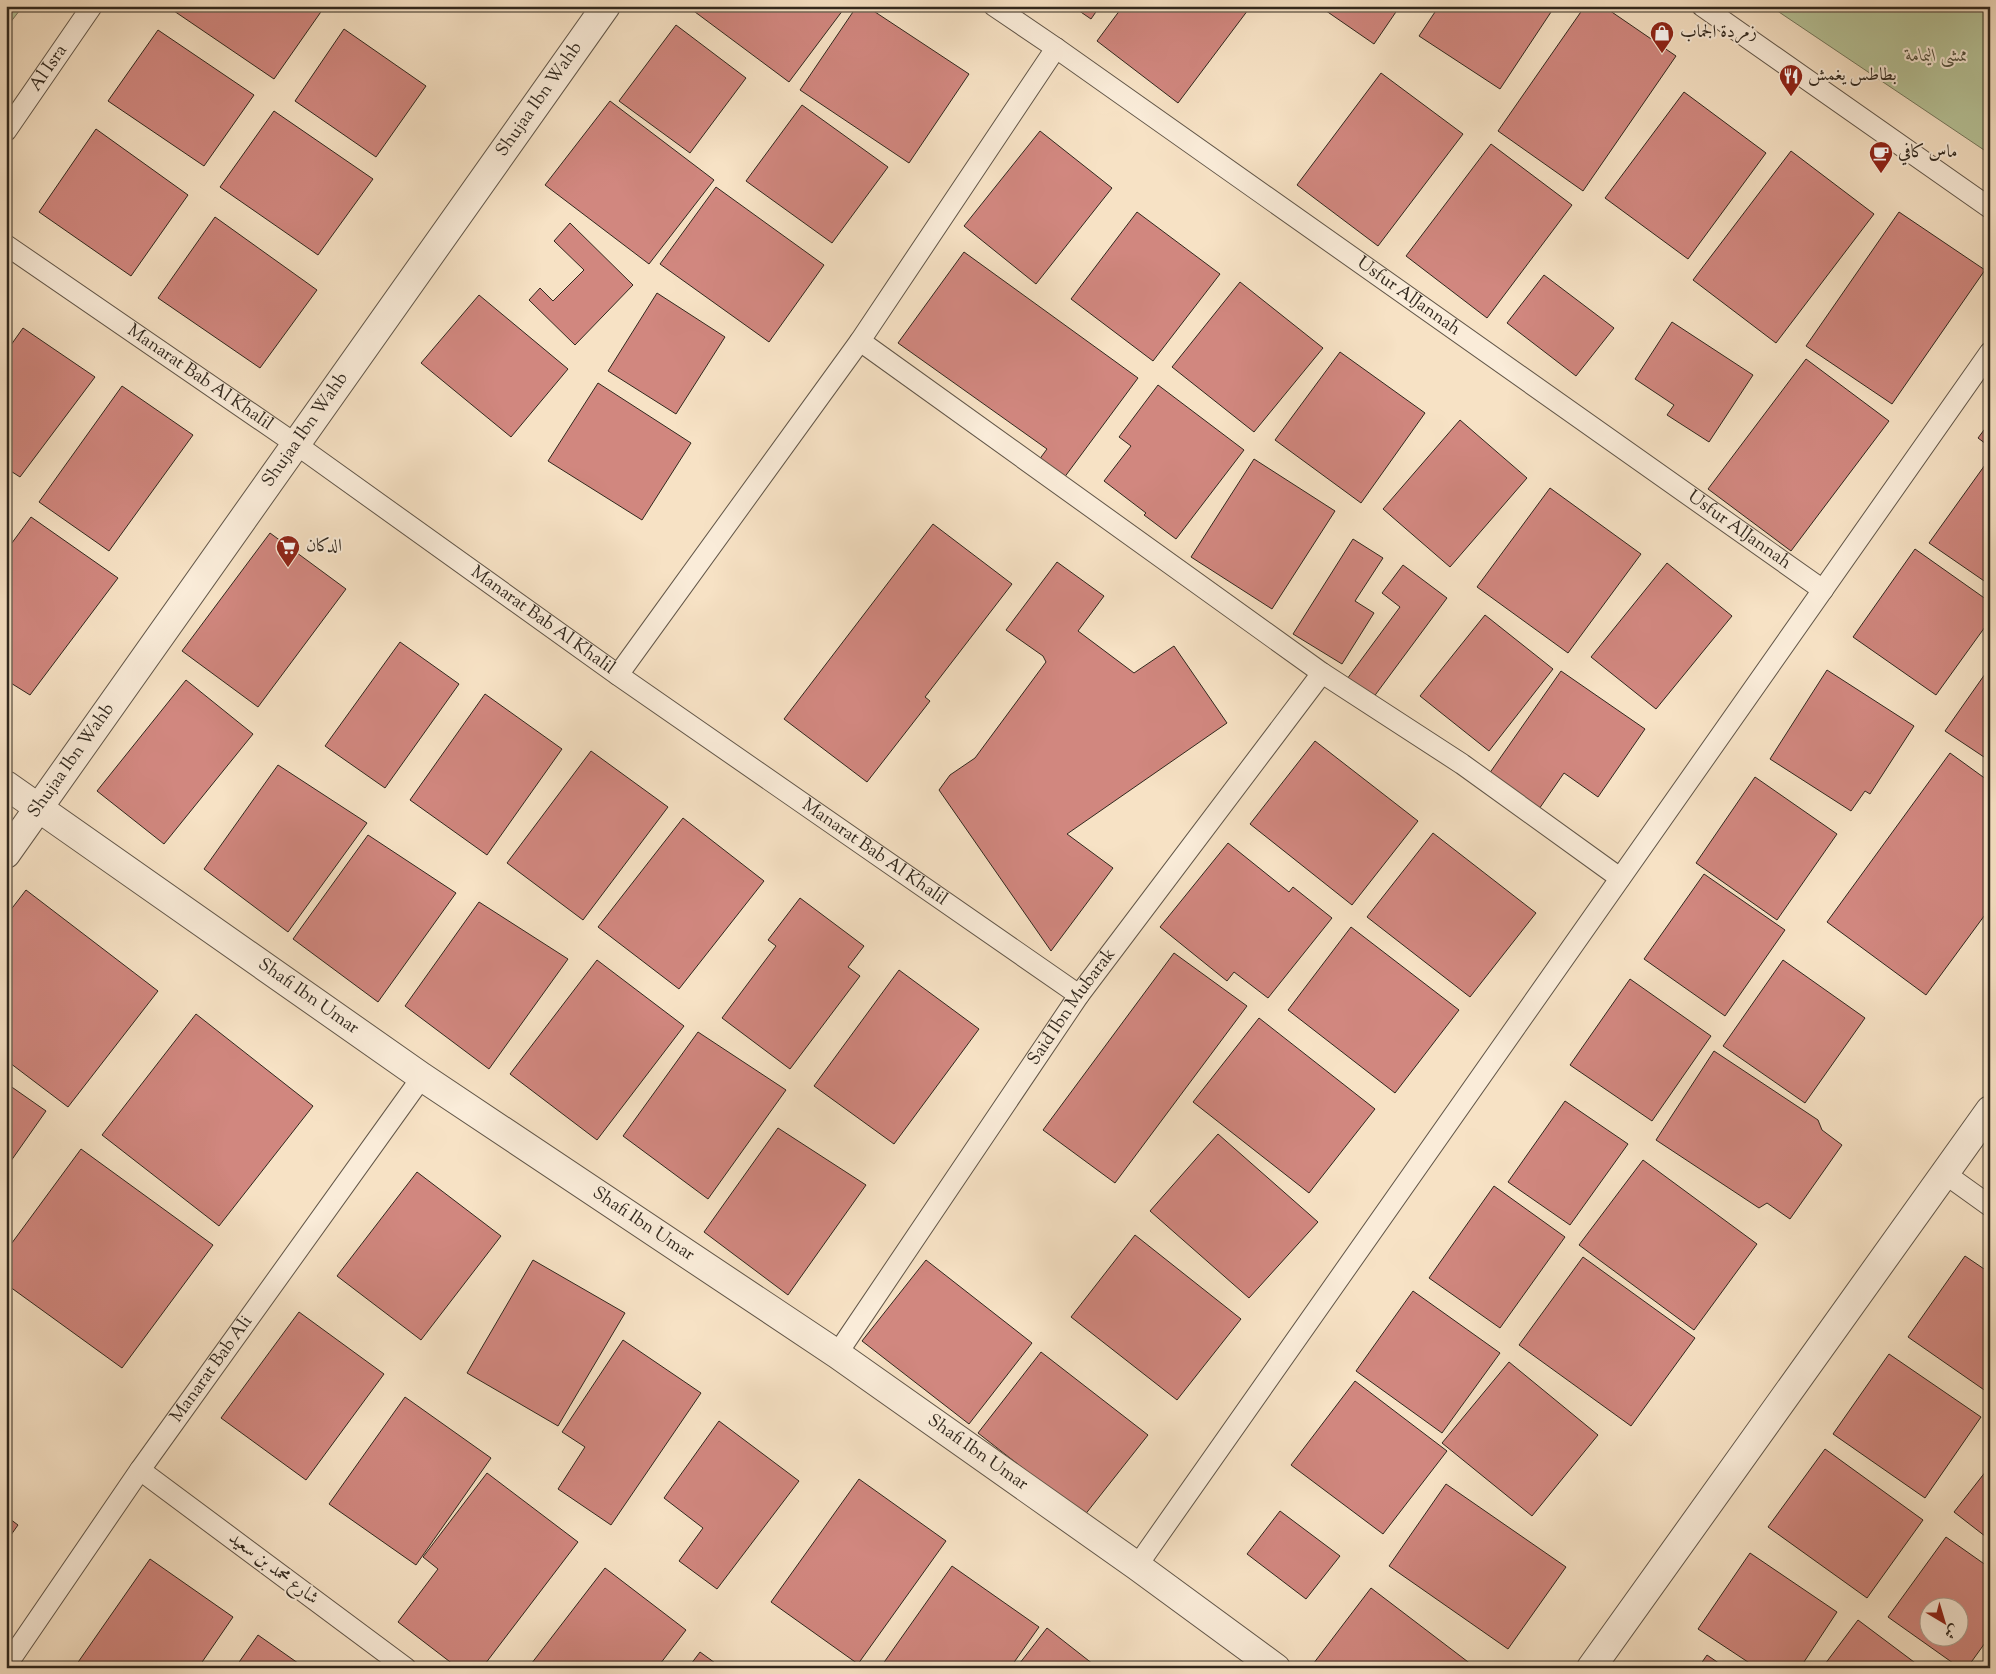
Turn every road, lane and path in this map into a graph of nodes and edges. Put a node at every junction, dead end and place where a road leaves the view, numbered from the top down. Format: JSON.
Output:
{"nodes":[{"id":1,"x":92,"y":6,"type":"edge"},
{"id":2,"x":606,"y":6,"type":"edge"},
{"id":3,"x":994,"y":6,"type":"edge"},
{"id":4,"x":1702,"y":6,"type":"edge"},
{"id":5,"x":1056,"y":48,"type":"junction"},
{"id":6,"x":6,"y":131,"type":"edge"},
{"id":7,"x":1990,"y":208,"type":"edge"},
{"id":8,"x":6,"y":245,"type":"edge"},
{"id":9,"x":860,"y":340,"type":"junction"},
{"id":10,"x":1990,"y":352,"type":"edge"},
{"id":11,"x":297,"y":445,"type":"junction"},
{"id":12,"x":1823,"y":590,"type":"junction"},
{"id":13,"x":1322,"y":672,"type":"junction"},
{"id":14,"x":618,"y":676,"type":"junction"},
{"id":15,"x":6,"y":785,"type":"edge"},
{"id":16,"x":38,"y":808,"type":"junction"},
{"id":17,"x":6,"y":854,"type":"edge"},
{"id":18,"x":1620,"y":878,"type":"junction"},
{"id":19,"x":1079,"y":995,"type":"junction"},
{"id":20,"x":422,"y":1077,"type":"junction"},
{"id":21,"x":1990,"y":1110,"type":"edge"},
{"id":22,"x":1944,"y":1173,"type":"junction"},
{"id":23,"x":1990,"y":1206,"type":"edge"},
{"id":24,"x":838,"y":1354,"type":"junction"},
{"id":25,"x":140,"y":1470,"type":"junction"},
{"id":26,"x":1137,"y":1566,"type":"junction"},
{"id":27,"x":6,"y":1666,"type":"edge"},
{"id":28,"x":406,"y":1668,"type":"edge"},
{"id":29,"x":1276,"y":1668,"type":"edge"},
{"id":30,"x":1591,"y":1668,"type":"edge"}],
"edges":[{"from":1,"to":6,"type":"lane","name":"Al Isra"},
{"from":2,"to":11,"type":"street","name":"Shujaa Ibn Wahb"},
{"from":3,"to":5,"type":"lane","name":"Usfur AlJannah"},
{"from":4,"to":7,"type":"lane"},
{"from":5,"to":9,"type":"lane"},
{"from":5,"to":12,"type":"lane","name":"Usfur AlJannah"},
{"from":8,"to":11,"type":"lane","name":"Manarat Bab Al Khalil"},
{"from":9,"to":13,"type":"lane"},
{"from":9,"to":14,"type":"lane"},
{"from":10,"to":12,"type":"lane"},
{"from":11,"to":14,"type":"lane","name":"Manarat Bab Al Khalil"},
{"from":11,"to":16,"type":"street","name":"Shujaa Ibn Wahb"},
{"from":12,"to":18,"type":"lane"},
{"from":13,"to":18,"type":"lane"},
{"from":13,"to":19,"type":"lane","name":"Said Ibn Mubarak"},
{"from":14,"to":19,"type":"lane","name":"Manarat Bab Al Khalil"},
{"from":15,"to":16,"type":"street","name":"Shafi Ibn Umar"},
{"from":16,"to":17,"type":"street","name":"Shujaa Ibn Wahb"},
{"from":16,"to":20,"type":"street","name":"Shafi Ibn Umar"},
{"from":18,"to":26,"type":"lane"},
{"from":19,"to":24,"type":"lane","name":"Said Ibn Mubarak"},
{"from":20,"to":24,"type":"street","name":"Shafi Ibn Umar"},
{"from":20,"to":25,"type":"lane","name":"Manarat Bab Ali"},
{"from":21,"to":22,"type":"street"},
{"from":22,"to":23,"type":"lane"},
{"from":22,"to":30,"type":"street"},
{"from":24,"to":26,"type":"street","name":"Shafi Ibn Umar"},
{"from":25,"to":27,"type":"lane","name":"Manarat Bab Ali"},
{"from":25,"to":28,"type":"lane","name":"شارع محمد بن سعيد"},
{"from":26,"to":29,"type":"street","name":"Shafi Ibn Umar"}]}
